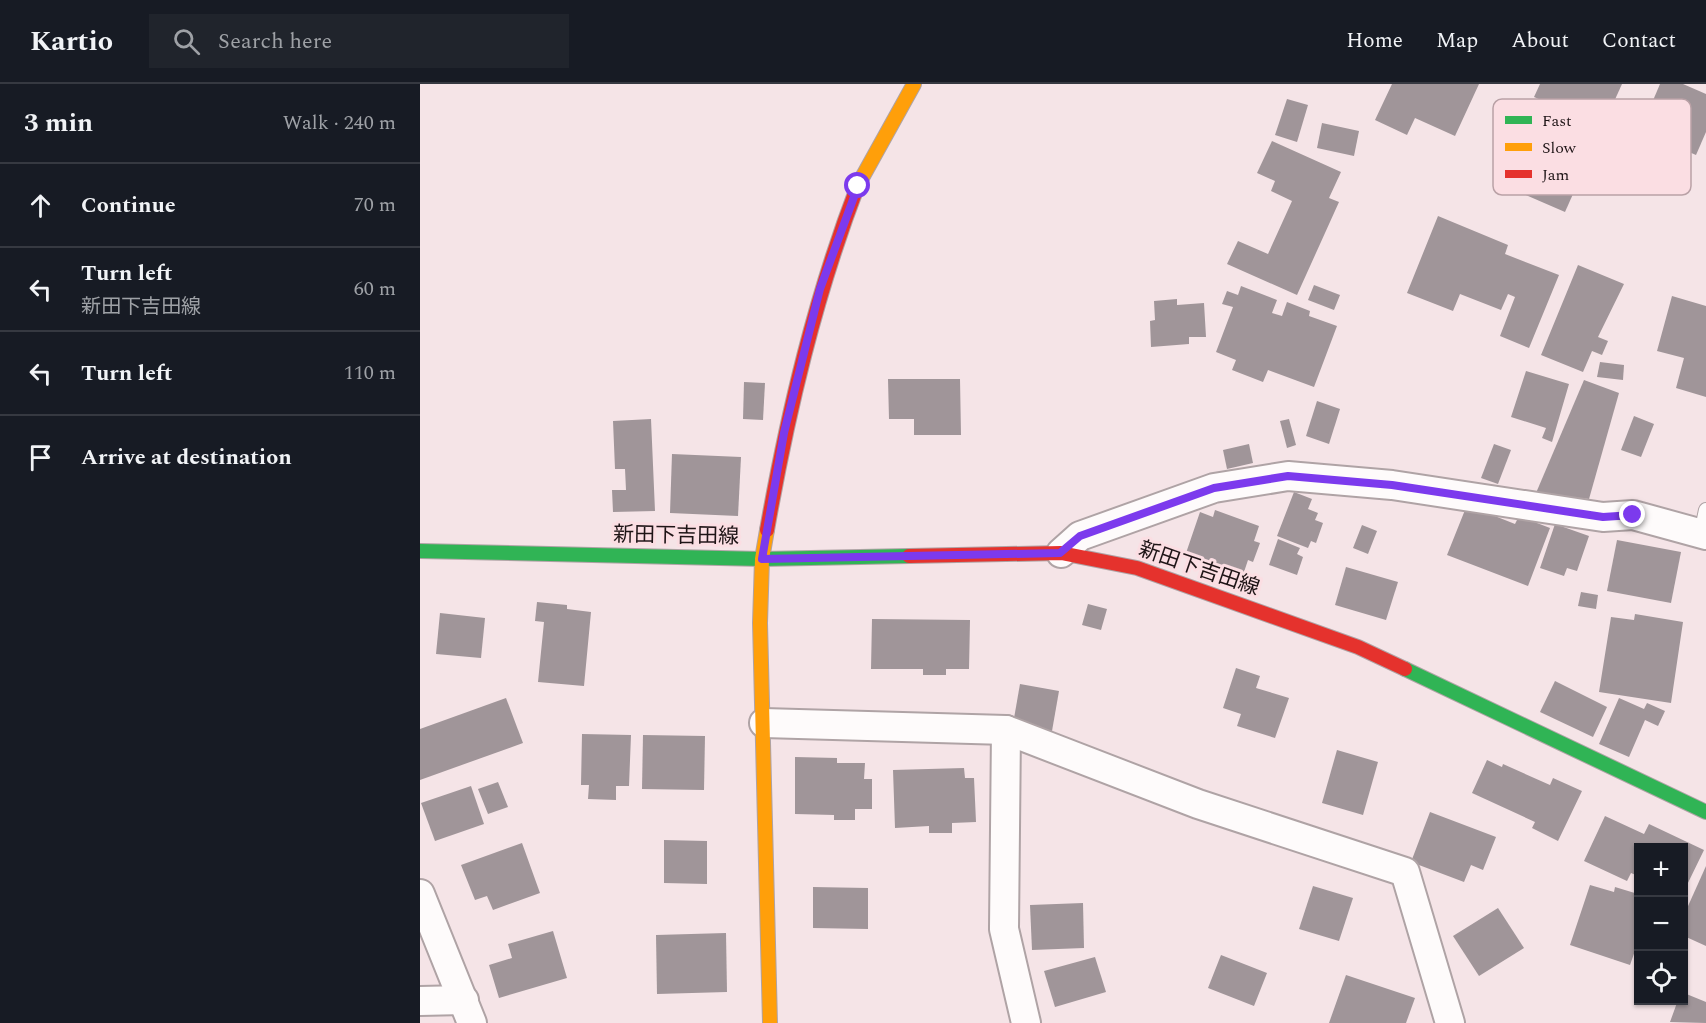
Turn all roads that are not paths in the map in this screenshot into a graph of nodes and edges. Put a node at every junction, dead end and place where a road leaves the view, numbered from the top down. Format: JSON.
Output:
{"nodes":[{"id":1,"x":914,"y":84,"type":"edge"},
{"id":2,"x":1704,"y":526,"type":"edge"},
{"id":3,"x":420,"y":550,"type":"edge"},
{"id":4,"x":1060,"y":553,"type":"junction"},
{"id":5,"x":762,"y":559,"type":"junction"},
{"id":6,"x":764,"y":723,"type":"junction"},
{"id":7,"x":1006,"y":730,"type":"junction"},
{"id":8,"x":1706,"y":812,"type":"edge"},
{"id":9,"x":420,"y":894,"type":"edge"},
{"id":10,"x":420,"y":1001,"type":"edge"},
{"id":11,"x":468,"y":1012,"type":"edge"},
{"id":12,"x":770,"y":1023,"type":"edge"},
{"id":13,"x":1026,"y":1023,"type":"edge"},
{"id":14,"x":1450,"y":1023,"type":"edge"}],
"edges":[{"from":1,"to":5,"type":"main road"},
{"from":2,"to":4,"type":"street"},
{"from":3,"to":5,"type":"main road","name":"新田下吉田線"},
{"from":4,"to":5,"type":"main road","name":"新田下吉田線"},
{"from":4,"to":8,"type":"main road","name":"新田下吉田線"},
{"from":5,"to":6,"type":"main road"},
{"from":6,"to":7,"type":"street"},
{"from":6,"to":12,"type":"main road"},
{"from":7,"to":13,"type":"street"},
{"from":7,"to":14,"type":"street"},
{"from":9,"to":11,"type":"street"},
{"from":10,"to":11,"type":"street"}]}
